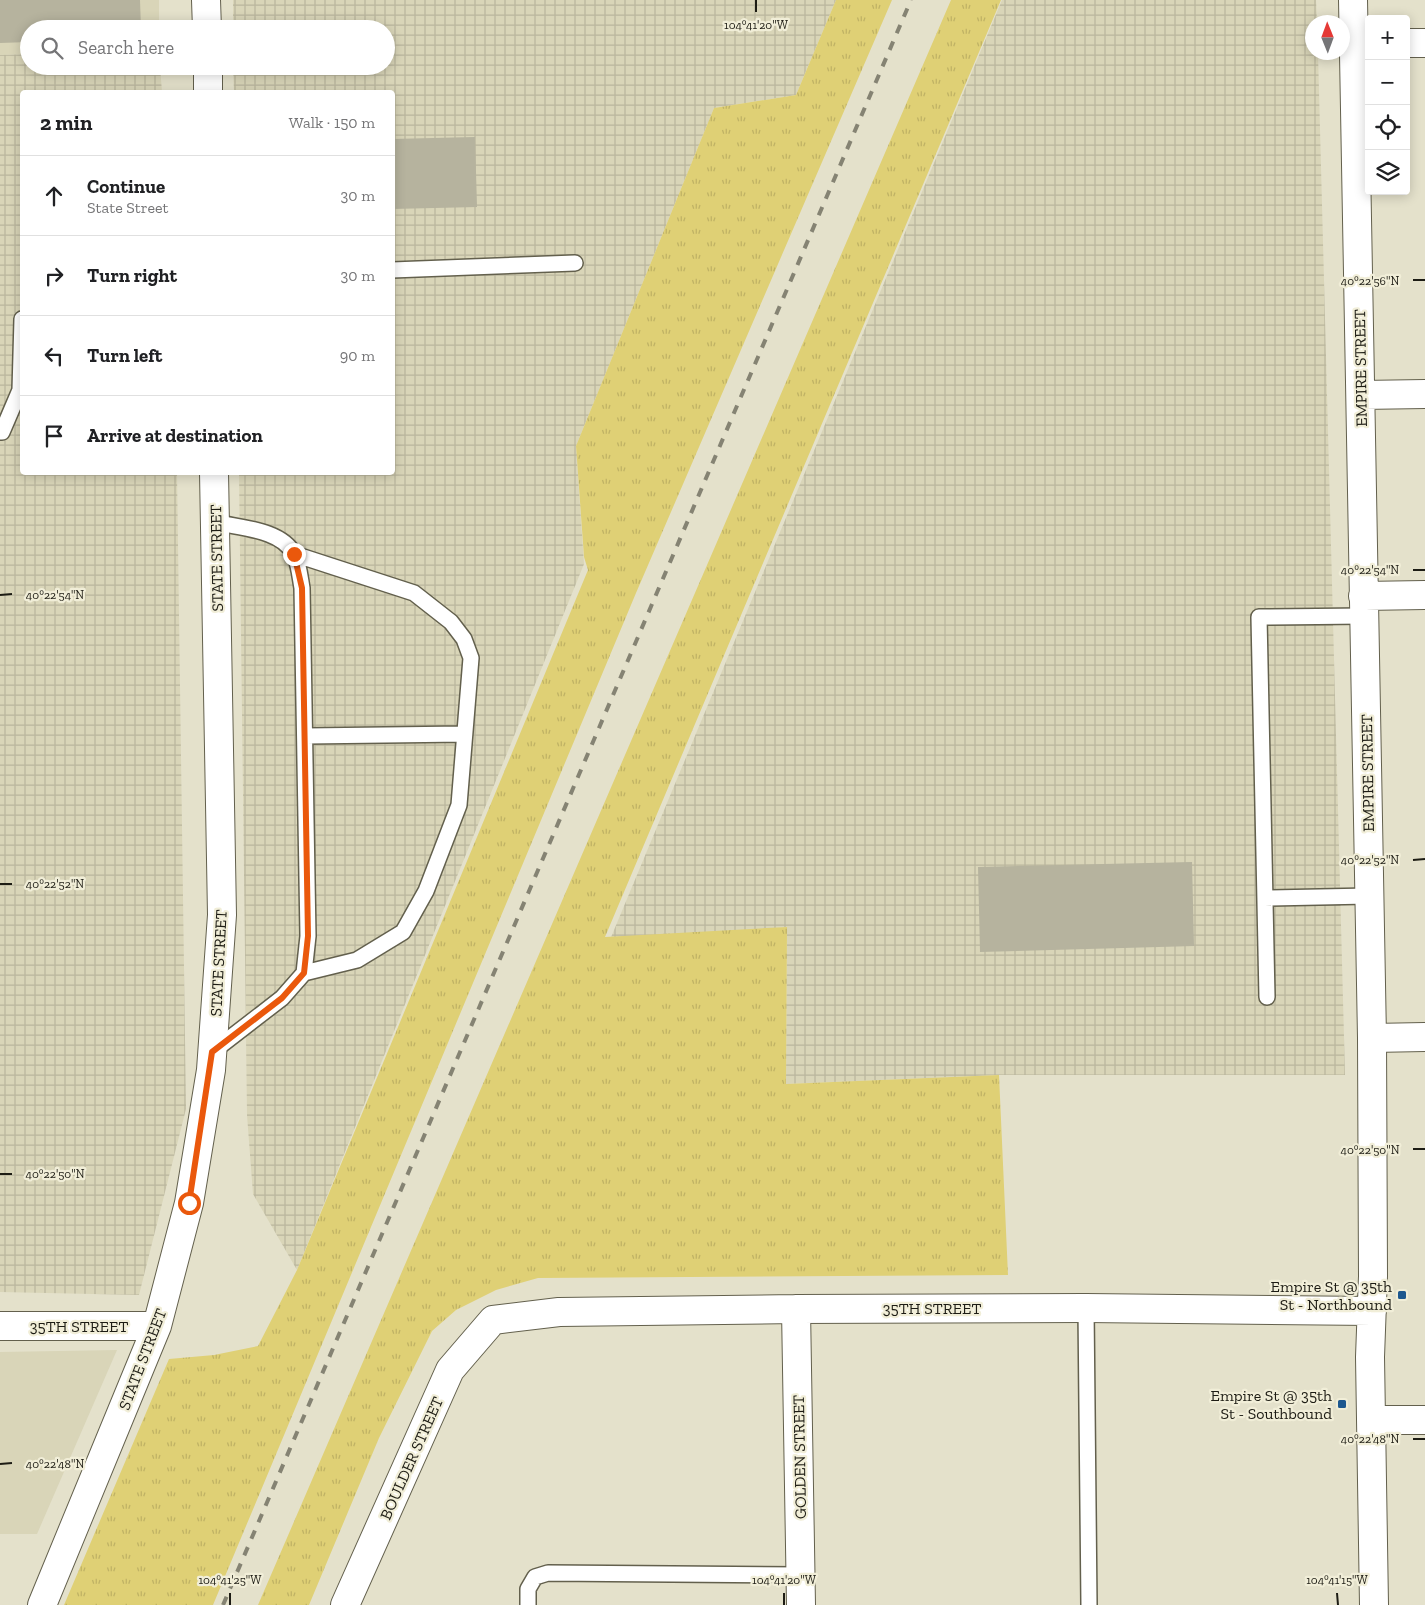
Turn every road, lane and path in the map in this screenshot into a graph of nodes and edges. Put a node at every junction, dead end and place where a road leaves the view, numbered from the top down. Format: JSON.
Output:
{"nodes":[{"id":1,"x":206,"y":0,"type":"edge"},
{"id":2,"x":1353,"y":0,"type":"edge"},
{"id":3,"x":207,"y":20,"type":"edge"},
{"id":4,"x":1410,"y":43,"type":"edge"},
{"id":5,"x":1425,"y":43,"type":"edge"},
{"id":6,"x":1362,"y":44,"type":"edge"},
{"id":7,"x":208,"y":75,"type":"edge"},
{"id":8,"x":208,"y":90,"type":"edge"},
{"id":9,"x":575,"y":263,"type":"dead end"},
{"id":10,"x":395,"y":270,"type":"edge"},
{"id":11,"x":20,"y":390,"type":"edge"},
{"id":12,"x":1425,"y":394,"type":"edge"},
{"id":13,"x":1361,"y":395,"type":"junction"},
{"id":14,"x":0,"y":432,"type":"edge"},
{"id":15,"x":214,"y":475,"type":"edge"},
{"id":16,"x":215,"y":522,"type":"junction"},
{"id":17,"x":294,"y":554,"type":"junction"},
{"id":18,"x":1425,"y":595,"type":"edge"},
{"id":19,"x":1364,"y":606,"type":"junction"},
{"id":20,"x":464,"y":734,"type":"junction"},
{"id":21,"x":306,"y":736,"type":"junction"},
{"id":22,"x":1370,"y":896,"type":"junction"},
{"id":23,"x":1265,"y":898,"type":"junction"},
{"id":24,"x":304,"y":973,"type":"junction"},
{"id":25,"x":1267,"y":997,"type":"dead end"},
{"id":26,"x":1425,"y":1037,"type":"edge"},
{"id":27,"x":1372,"y":1038,"type":"junction"},
{"id":28,"x":212,"y":1052,"type":"junction"},
{"id":29,"x":1086,"y":1308,"type":"junction"},
{"id":30,"x":796,"y":1309,"type":"junction"},
{"id":31,"x":1372,"y":1311,"type":"junction"},
{"id":32,"x":493,"y":1320,"type":"joint"},
{"id":33,"x":0,"y":1326,"type":"edge"},
{"id":34,"x":157,"y":1326,"type":"junction"},
{"id":35,"x":1371,"y":1420,"type":"junction"},
{"id":36,"x":1425,"y":1420,"type":"edge"},
{"id":37,"x":801,"y":1575,"type":"junction"},
{"id":38,"x":42,"y":1605,"type":"edge"},
{"id":39,"x":345,"y":1605,"type":"edge"},
{"id":40,"x":528,"y":1605,"type":"edge"},
{"id":41,"x":801,"y":1605,"type":"edge"},
{"id":42,"x":1089,"y":1605,"type":"edge"},
{"id":43,"x":1374,"y":1605,"type":"edge"}],
"edges":[{"from":1,"to":3,"type":"street"},
{"from":2,"to":6,"type":"street","name":"EMPIRE STREET"},
{"from":4,"to":5,"type":"street"},
{"from":6,"to":13,"type":"street","name":"EMPIRE STREET"},
{"from":7,"to":8,"type":"street"},
{"from":9,"to":10,"type":"lane"},
{"from":11,"to":14,"type":"lane"},
{"from":12,"to":13,"type":"street"},
{"from":13,"to":19,"type":"street","name":"EMPIRE STREET"},
{"from":15,"to":16,"type":"street","name":"STATE STREET"},
{"from":16,"to":17,"type":"lane"},
{"from":16,"to":28,"type":"street","name":"STATE STREET"},
{"from":17,"to":20,"type":"lane"},
{"from":17,"to":21,"type":"lane"},
{"from":18,"to":19,"type":"street"},
{"from":19,"to":22,"type":"street","name":"EMPIRE STREET"},
{"from":19,"to":23,"type":"lane"},
{"from":20,"to":21,"type":"lane"},
{"from":20,"to":24,"type":"lane"},
{"from":21,"to":24,"type":"lane"},
{"from":22,"to":23,"type":"lane"},
{"from":22,"to":27,"type":"street","name":"EMPIRE STREET"},
{"from":23,"to":25,"type":"lane"},
{"from":24,"to":28,"type":"lane"},
{"from":26,"to":27,"type":"street"},
{"from":27,"to":31,"type":"street","name":"EMPIRE STREET"},
{"from":28,"to":34,"type":"street","name":"STATE STREET"},
{"from":29,"to":30,"type":"street","name":"35TH STREET"},
{"from":29,"to":31,"type":"street","name":"35TH STREET"},
{"from":29,"to":42,"type":"lane"},
{"from":30,"to":32,"type":"street","name":"35TH STREET"},
{"from":30,"to":37,"type":"street","name":"GOLDEN STREET"},
{"from":31,"to":35,"type":"street","name":"EMPIRE STREET"},
{"from":32,"to":39,"type":"street","name":"BOULDER STREET"},
{"from":33,"to":34,"type":"street","name":"35TH STREET"},
{"from":34,"to":38,"type":"street","name":"STATE STREET"},
{"from":35,"to":36,"type":"street"},
{"from":35,"to":43,"type":"street","name":"EMPIRE STREET"},
{"from":37,"to":40,"type":"lane"},
{"from":37,"to":41,"type":"street","name":"GOLDEN STREET"}]}
